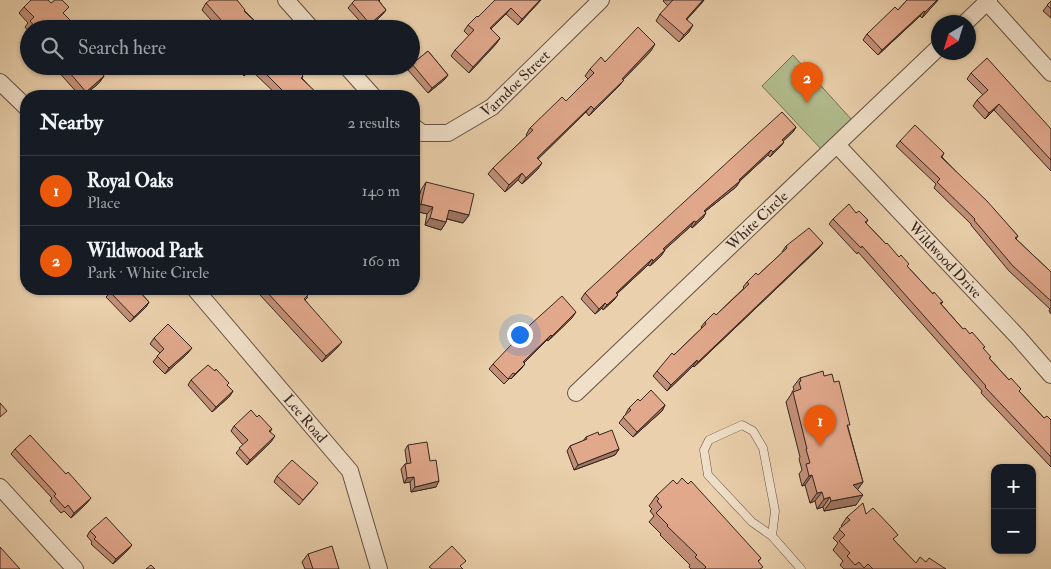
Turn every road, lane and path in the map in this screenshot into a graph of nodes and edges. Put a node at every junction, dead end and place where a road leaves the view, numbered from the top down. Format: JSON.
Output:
{"nodes":[{"id":1,"x":286,"y":0,"type":"edge"},
{"id":2,"x":601,"y":0,"type":"edge"},
{"id":3,"x":988,"y":1,"type":"edge"},
{"id":4,"x":973,"y":15,"type":"edge"},
{"id":5,"x":304,"y":20,"type":"edge"},
{"id":6,"x":931,"y":55,"type":"edge"},
{"id":7,"x":1051,"y":73,"type":"edge"},
{"id":8,"x":354,"y":75,"type":"edge"},
{"id":9,"x":0,"y":82,"type":"edge"},
{"id":10,"x":368,"y":90,"type":"edge"},
{"id":11,"x":20,"y":101,"type":"edge"},
{"id":12,"x":420,"y":132,"type":"edge"},
{"id":13,"x":837,"y":145,"type":"junction"},
{"id":14,"x":200,"y":295,"type":"edge"},
{"id":15,"x":1051,"y":375,"type":"edge"},
{"id":16,"x":576,"y":393,"type":"dead end"},
{"id":17,"x":0,"y":487,"type":"edge"},
{"id":18,"x":772,"y":536,"type":"junction"},
{"id":19,"x":76,"y":569,"type":"edge"},
{"id":20,"x":379,"y":569,"type":"edge"},
{"id":21,"x":801,"y":569,"type":"edge"}],
"edges":[{"from":1,"to":5,"type":"street"},
{"from":2,"to":12,"type":"street","name":"Varndoe Street"},
{"from":3,"to":4,"type":"street"},
{"from":3,"to":7,"type":"street"},
{"from":6,"to":13,"type":"street","name":"White Circle"},
{"from":8,"to":10,"type":"street"},
{"from":9,"to":11,"type":"street"},
{"from":13,"to":15,"type":"street","name":"Wildwood Drive"},
{"from":13,"to":16,"type":"street","name":"White Circle"},
{"from":14,"to":20,"type":"street","name":"Lee Road"},
{"from":17,"to":19,"type":"street"},
{"from":18,"to":18,"type":"lane"},
{"from":18,"to":21,"type":"lane"}]}
